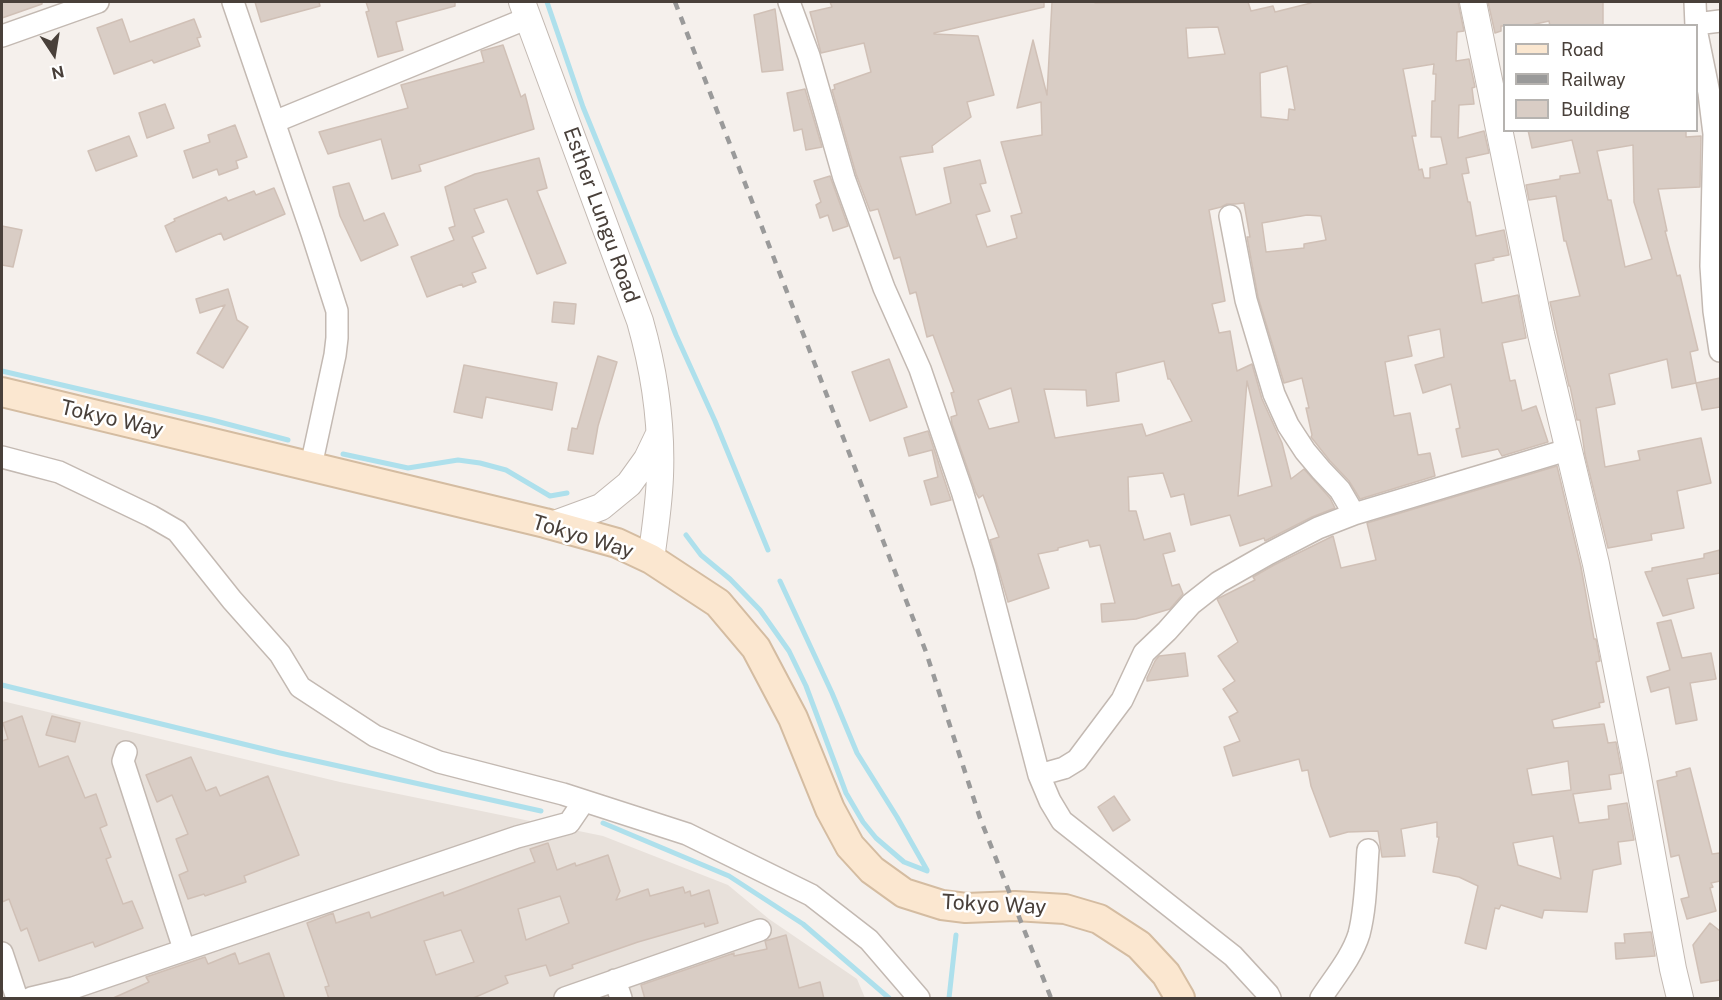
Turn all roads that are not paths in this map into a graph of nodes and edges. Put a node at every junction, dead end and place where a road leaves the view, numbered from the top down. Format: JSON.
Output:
{"nodes":[{"id":1,"x":98,"y":2,"type":"edge"},
{"id":2,"x":233,"y":2,"type":"edge"},
{"id":3,"x":789,"y":2,"type":"edge"},
{"id":4,"x":1473,"y":2,"type":"edge"},
{"id":5,"x":1695,"y":2,"type":"edge"},
{"id":6,"x":525,"y":10,"type":"edge"},
{"id":7,"x":1720,"y":21,"type":"edge"},
{"id":8,"x":1696,"y":24,"type":"edge"},
{"id":9,"x":1698,"y":26,"type":"edge"},
{"id":10,"x":2,"y":36,"type":"edge"},
{"id":11,"x":1698,"y":36,"type":"edge"},
{"id":12,"x":274,"y":122,"type":"junction"},
{"id":13,"x":1230,"y":216,"type":"dead end"},
{"id":14,"x":1720,"y":351,"type":"edge"},
{"id":15,"x":2,"y":392,"type":"edge"},
{"id":16,"x":659,"y":434,"type":"junction"},
{"id":17,"x":1568,"y":450,"type":"junction"},
{"id":18,"x":2,"y":457,"type":"edge"},
{"id":19,"x":312,"y":466,"type":"junction"},
{"id":20,"x":1354,"y":514,"type":"junction"},
{"id":21,"x":552,"y":525,"type":"junction"},
{"id":22,"x":651,"y":559,"type":"junction"},
{"id":23,"x":126,"y":752,"type":"dead end"},
{"id":24,"x":1039,"y":775,"type":"junction"},
{"id":25,"x":584,"y":801,"type":"junction"},
{"id":26,"x":1368,"y":850,"type":"dead end"},
{"id":27,"x":760,"y":930,"type":"dead end"},
{"id":28,"x":184,"y":950,"type":"junction"},
{"id":29,"x":2,"y":953,"type":"edge"},
{"id":30,"x":618,"y":989,"type":"edge"},
{"id":31,"x":75,"y":993,"type":"edge"},
{"id":32,"x":17,"y":999,"type":"edge"},
{"id":33,"x":31,"y":999,"type":"edge"},
{"id":34,"x":565,"y":999,"type":"edge"},
{"id":35,"x":919,"y":999,"type":"edge"},
{"id":36,"x":1180,"y":999,"type":"edge"},
{"id":37,"x":1270,"y":999,"type":"edge"},
{"id":38,"x":1321,"y":999,"type":"edge"},
{"id":39,"x":1680,"y":999,"type":"edge"}],
"edges":[{"from":1,"to":10,"type":"street"},
{"from":2,"to":12,"type":"street"},
{"from":3,"to":24,"type":"street"},
{"from":4,"to":17,"type":"street"},
{"from":5,"to":8,"type":"street"},
{"from":6,"to":12,"type":"street"},
{"from":6,"to":16,"type":"street","name":"Esther Lungu Road"},
{"from":7,"to":9,"type":"street"},
{"from":11,"to":14,"type":"street"},
{"from":12,"to":19,"type":"street"},
{"from":13,"to":20,"type":"street"},
{"from":15,"to":19,"type":"main road","name":"Tokyo Way"},
{"from":16,"to":21,"type":"street"},
{"from":16,"to":22,"type":"street","name":"Esther Lungu Road"},
{"from":17,"to":20,"type":"street"},
{"from":17,"to":39,"type":"street"},
{"from":18,"to":25,"type":"street"},
{"from":19,"to":21,"type":"main road","name":"Tokyo Way"},
{"from":20,"to":24,"type":"street"},
{"from":21,"to":22,"type":"main road","name":"Tokyo Way"},
{"from":22,"to":36,"type":"main road","name":"Tokyo Way"},
{"from":23,"to":28,"type":"street"},
{"from":24,"to":37,"type":"street"},
{"from":25,"to":28,"type":"street"},
{"from":25,"to":35,"type":"street"},
{"from":26,"to":38,"type":"street"},
{"from":27,"to":30,"type":"street"},
{"from":28,"to":31,"type":"street"},
{"from":29,"to":32,"type":"street"},
{"from":30,"to":34,"type":"street"},
{"from":31,"to":33,"type":"street"}]}
